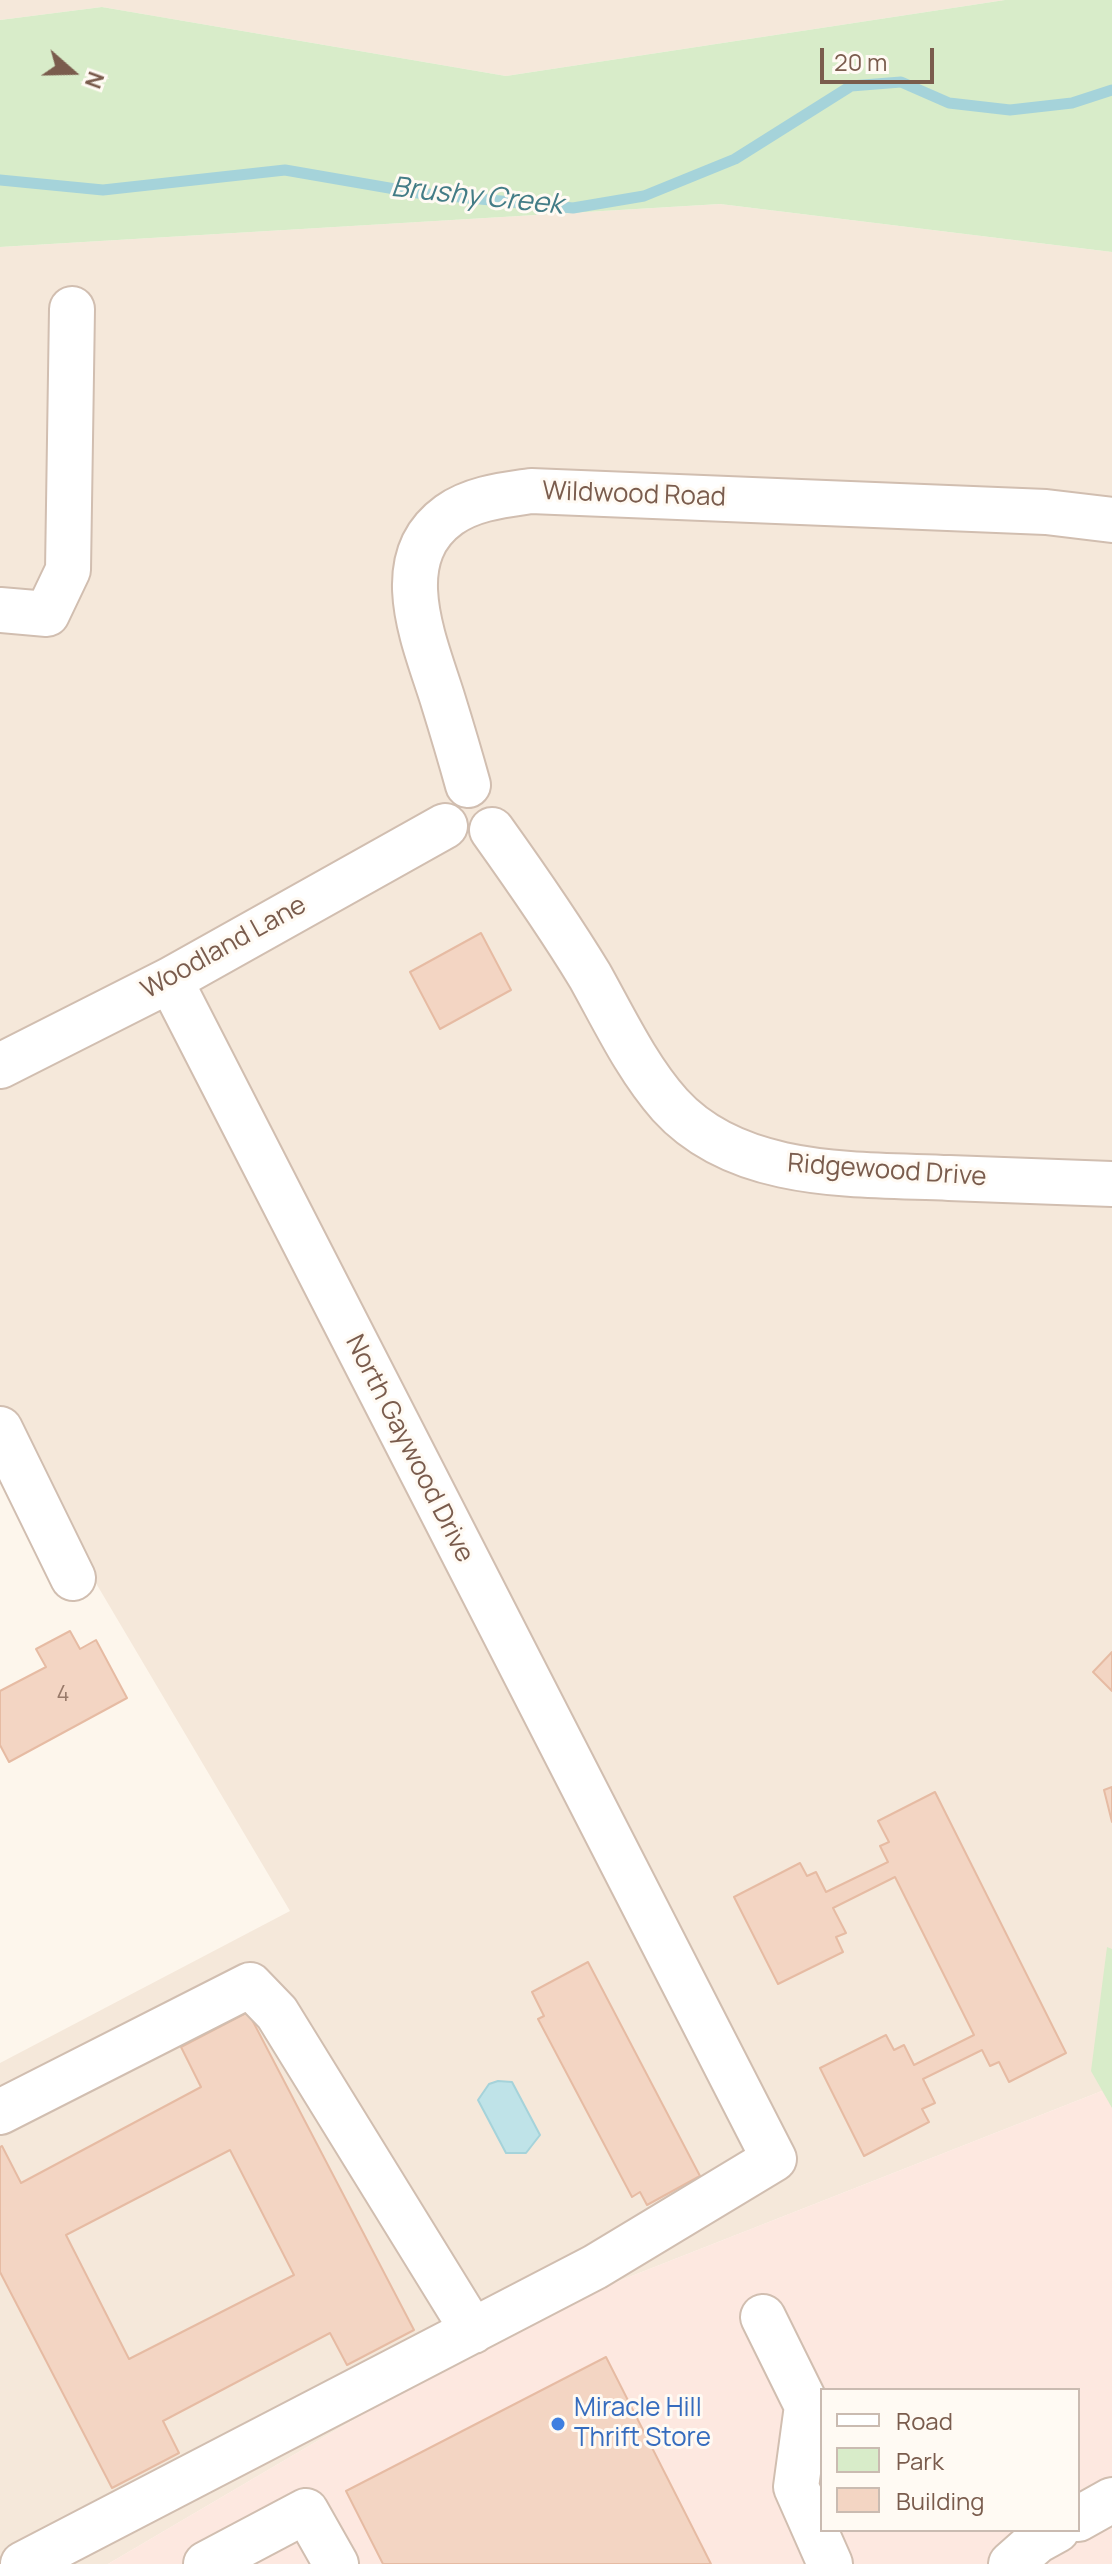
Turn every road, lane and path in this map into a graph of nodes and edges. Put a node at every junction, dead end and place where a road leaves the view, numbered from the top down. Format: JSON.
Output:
{"nodes":[{"id":1,"x":72,"y":309,"type":"dead end"},
{"id":2,"x":1112,"y":520,"type":"edge"},
{"id":3,"x":0,"y":610,"type":"edge"},
{"id":4,"x":468,"y":785,"type":"junction"},
{"id":5,"x":445,"y":826,"type":"junction"},
{"id":6,"x":492,"y":830,"type":"junction"},
{"id":7,"x":170,"y":980,"type":"junction"},
{"id":8,"x":0,"y":1066,"type":"edge"},
{"id":9,"x":1112,"y":1184,"type":"edge"},
{"id":10,"x":0,"y":1429,"type":"edge"},
{"id":11,"x":73,"y":1578,"type":"dead end"},
{"id":12,"x":0,"y":2112,"type":"edge"},
{"id":13,"x":763,"y":2317,"type":"dead end"},
{"id":14,"x":473,"y":2331,"type":"junction"},
{"id":15,"x":1112,"y":2500,"type":"edge"},
{"id":16,"x":1080,"y":2518,"type":"edge"},
{"id":17,"x":1053,"y":2532,"type":"edge"},
{"id":18,"x":212,"y":2562,"type":"edge"},
{"id":19,"x":23,"y":2564,"type":"edge"},
{"id":20,"x":336,"y":2564,"type":"edge"},
{"id":21,"x":830,"y":2564,"type":"edge"},
{"id":22,"x":1011,"y":2564,"type":"edge"}],
"edges":[{"from":1,"to":3,"type":"street"},
{"from":2,"to":4,"type":"street","name":"Wildwood Road"},
{"from":4,"to":5,"type":"street"},
{"from":4,"to":6,"type":"street"},
{"from":5,"to":6,"type":"street"},
{"from":5,"to":7,"type":"street","name":"Woodland Lane"},
{"from":6,"to":9,"type":"street","name":"Ridgewood Drive"},
{"from":7,"to":8,"type":"street","name":"Woodland Lane"},
{"from":7,"to":14,"type":"street","name":"North Gaywood Drive"},
{"from":10,"to":11,"type":"street"},
{"from":12,"to":14,"type":"street"},
{"from":13,"to":21,"type":"street"},
{"from":14,"to":19,"type":"street"},
{"from":15,"to":16,"type":"street"},
{"from":17,"to":22,"type":"street"},
{"from":18,"to":20,"type":"street"}]}
